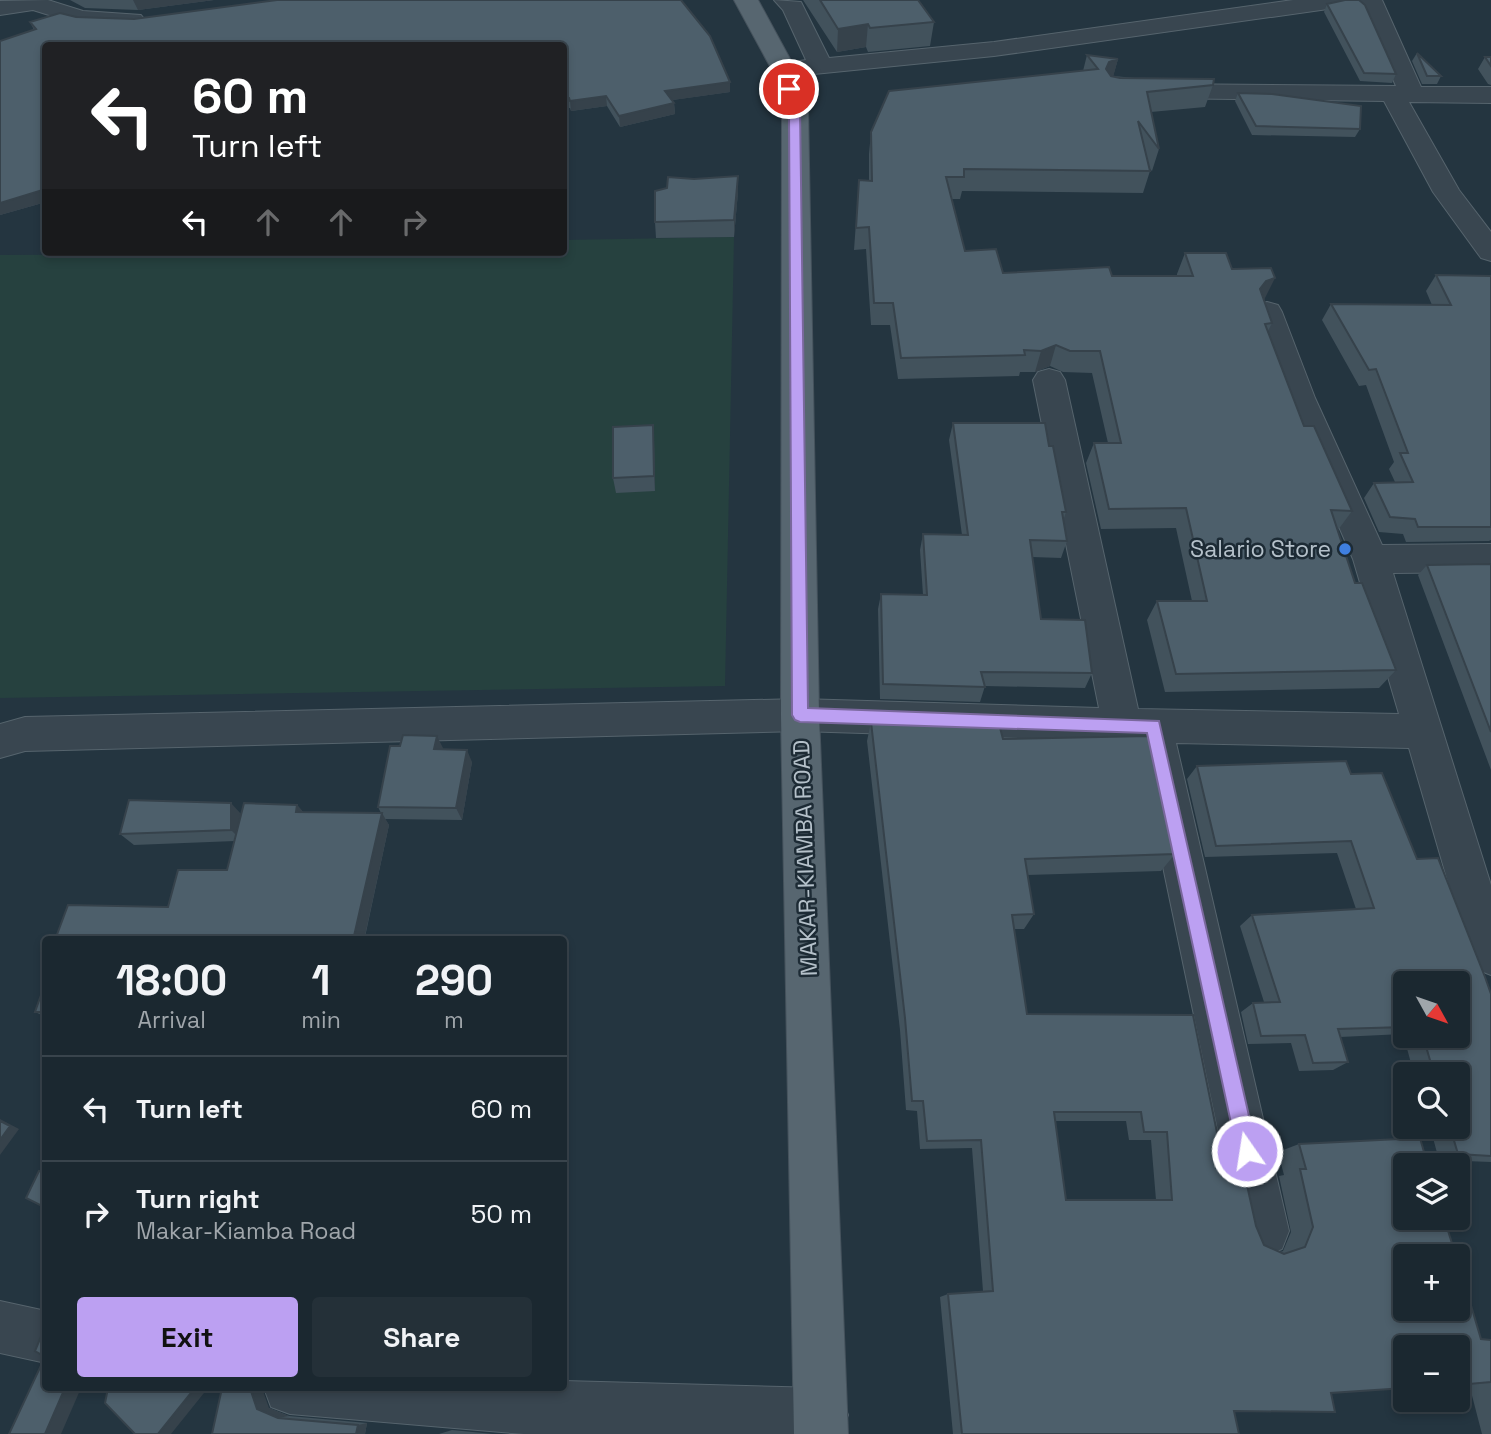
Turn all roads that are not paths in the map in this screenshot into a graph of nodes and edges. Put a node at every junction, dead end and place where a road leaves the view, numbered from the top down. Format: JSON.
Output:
{"nodes":[{"id":1,"x":746,"y":0,"type":"edge"},
{"id":2,"x":786,"y":0,"type":"edge"},
{"id":3,"x":1342,"y":0,"type":"edge"},
{"id":4,"x":1370,"y":0,"type":"edge"},
{"id":5,"x":0,"y":8,"type":"edge"},
{"id":6,"x":139,"y":42,"type":"edge"},
{"id":7,"x":803,"y":68,"type":"junction"},
{"id":8,"x":1139,"y":91,"type":"edge"},
{"id":9,"x":1402,"y":95,"type":"junction"},
{"id":10,"x":1491,"y":95,"type":"edge"},
{"id":11,"x":1491,"y":252,"type":"edge"},
{"id":12,"x":1267,"y":312,"type":"edge"},
{"id":13,"x":1049,"y":380,"type":"dead end"},
{"id":14,"x":1491,"y":558,"type":"edge"},
{"id":15,"x":1371,"y":559,"type":"junction"},
{"id":16,"x":800,"y":715,"type":"junction"},
{"id":17,"x":1137,"y":725,"type":"junction"},
{"id":18,"x":1422,"y":731,"type":"junction"},
{"id":19,"x":0,"y":741,"type":"edge"},
{"id":20,"x":1483,"y":906,"type":"edge"},
{"id":21,"x":1491,"y":954,"type":"edge"},
{"id":22,"x":1264,"y":1231,"type":"dead end"},
{"id":23,"x":0,"y":1328,"type":"edge"},
{"id":24,"x":42,"y":1336,"type":"edge"},
{"id":25,"x":329,"y":1391,"type":"edge"},
{"id":26,"x":821,"y":1424,"type":"edge"}],
"edges":[{"from":1,"to":7,"type":"main road","name":"MAKAR-KIAMBA ROAD"},
{"from":2,"to":7,"type":"street"},
{"from":3,"to":7,"type":"street"},
{"from":4,"to":9,"type":"street"},
{"from":5,"to":6,"type":"street"},
{"from":7,"to":16,"type":"main road","name":"MAKAR-KIAMBA ROAD"},
{"from":8,"to":9,"type":"street"},
{"from":9,"to":10,"type":"street"},
{"from":9,"to":11,"type":"street"},
{"from":12,"to":15,"type":"street"},
{"from":13,"to":17,"type":"street"},
{"from":14,"to":15,"type":"street"},
{"from":15,"to":18,"type":"street"},
{"from":16,"to":17,"type":"street"},
{"from":16,"to":19,"type":"street"},
{"from":16,"to":26,"type":"main road","name":"MAKAR-KIAMBA ROAD"},
{"from":17,"to":18,"type":"street"},
{"from":17,"to":22,"type":"street"},
{"from":18,"to":20,"type":"street"},
{"from":20,"to":21,"type":"street"},
{"from":23,"to":24,"type":"street"},
{"from":25,"to":26,"type":"street"}]}
